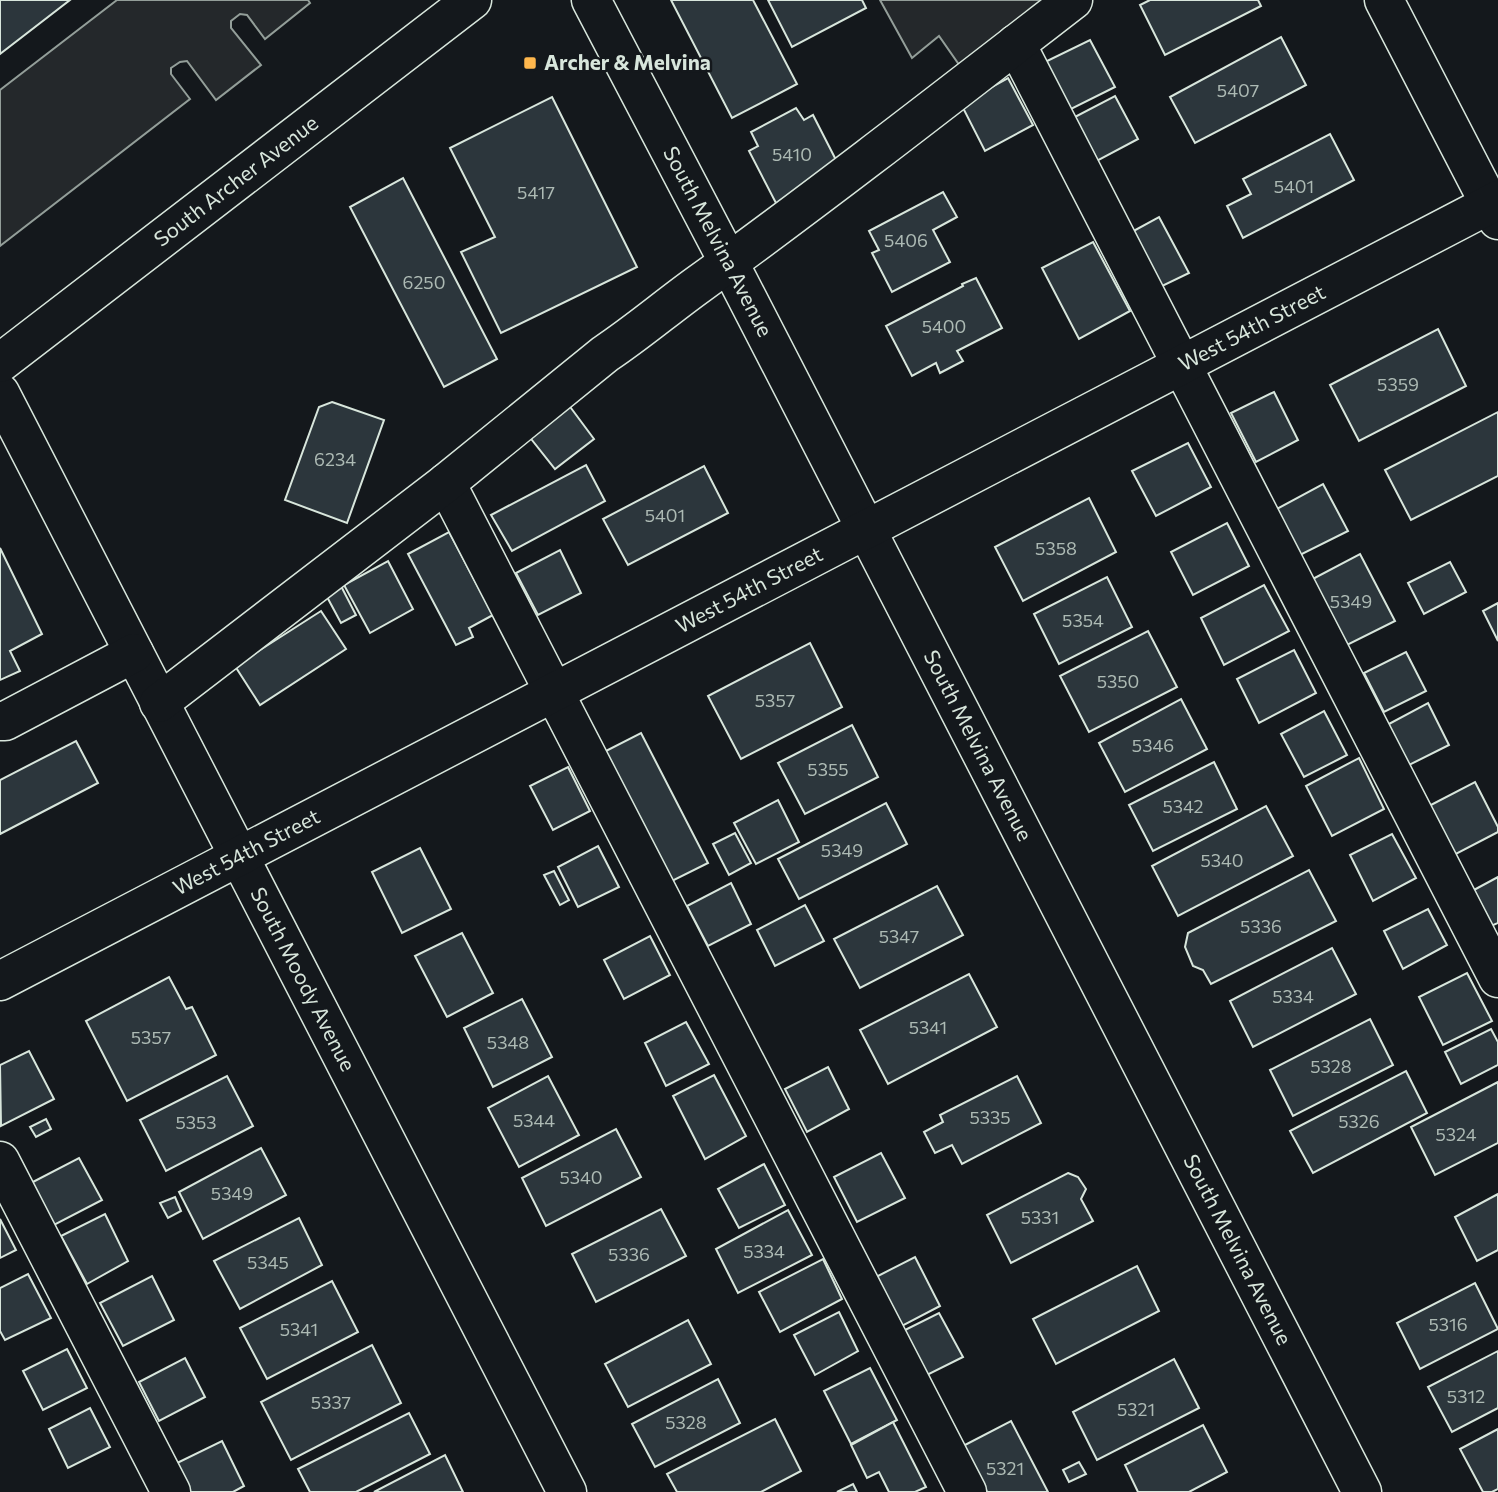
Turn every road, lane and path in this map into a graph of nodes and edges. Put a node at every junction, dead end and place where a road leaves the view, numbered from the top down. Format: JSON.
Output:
{"nodes":[{"id":1,"x":472,"y":0,"type":"edge"},
{"id":2,"x":591,"y":0,"type":"edge"},
{"id":3,"x":1073,"y":0,"type":"edge"},
{"id":4,"x":1384,"y":0,"type":"edge"},
{"id":5,"x":1016,"y":44,"type":"junction"},
{"id":6,"x":1495,"y":208,"type":"edge"},
{"id":7,"x":729,"y":263,"type":"junction"},
{"id":8,"x":0,"y":363,"type":"edge"},
{"id":9,"x":1182,"y":365,"type":"junction"},
{"id":10,"x":0,"y":393,"type":"edge"},
{"id":11,"x":446,"y":483,"type":"junction"},
{"id":12,"x":866,"y":529,"type":"junction"},
{"id":13,"x":134,"y":653,"type":"junction"},
{"id":14,"x":554,"y":692,"type":"junction"},
{"id":15,"x":159,"y":703,"type":"junction"},
{"id":16,"x":0,"y":721,"type":"edge"},
{"id":17,"x":238,"y":856,"type":"junction"},
{"id":18,"x":1498,"y":978,"type":"edge"},
{"id":19,"x":0,"y":981,"type":"edge"},
{"id":20,"x":0,"y":1161,"type":"edge"},
{"id":21,"x":171,"y":1492,"type":"edge"},
{"id":22,"x":567,"y":1492,"type":"edge"},
{"id":23,"x":967,"y":1492,"type":"edge"},
{"id":24,"x":1362,"y":1492,"type":"edge"}],
"edges":[{"from":1,"to":8,"type":"street","name":"South Archer Avenue"},
{"from":2,"to":7,"type":"street","name":"South Melvina Avenue"},
{"from":3,"to":5,"type":"street"},
{"from":4,"to":6,"type":"street"},
{"from":5,"to":7,"type":"street"},
{"from":5,"to":9,"type":"street"},
{"from":6,"to":9,"type":"street","name":"West 54th Street"},
{"from":7,"to":11,"type":"street"},
{"from":7,"to":12,"type":"street","name":"South Melvina Avenue"},
{"from":9,"to":12,"type":"street","name":"West 54th Street"},
{"from":9,"to":18,"type":"street"},
{"from":10,"to":13,"type":"street","name":"South Moody Avenue"},
{"from":11,"to":14,"type":"street"},
{"from":11,"to":15,"type":"street"},
{"from":12,"to":14,"type":"street","name":"West 54th Street"},
{"from":12,"to":24,"type":"street","name":"South Melvina Avenue"},
{"from":13,"to":15,"type":"street","name":"South Moody Avenue"},
{"from":13,"to":16,"type":"street"},
{"from":14,"to":17,"type":"street","name":"West 54th Street"},
{"from":14,"to":23,"type":"street"},
{"from":15,"to":17,"type":"street","name":"South Moody Avenue"},
{"from":17,"to":19,"type":"street","name":"West 54th Street"},
{"from":17,"to":22,"type":"street","name":"South Moody Avenue"},
{"from":20,"to":21,"type":"street"}]}
